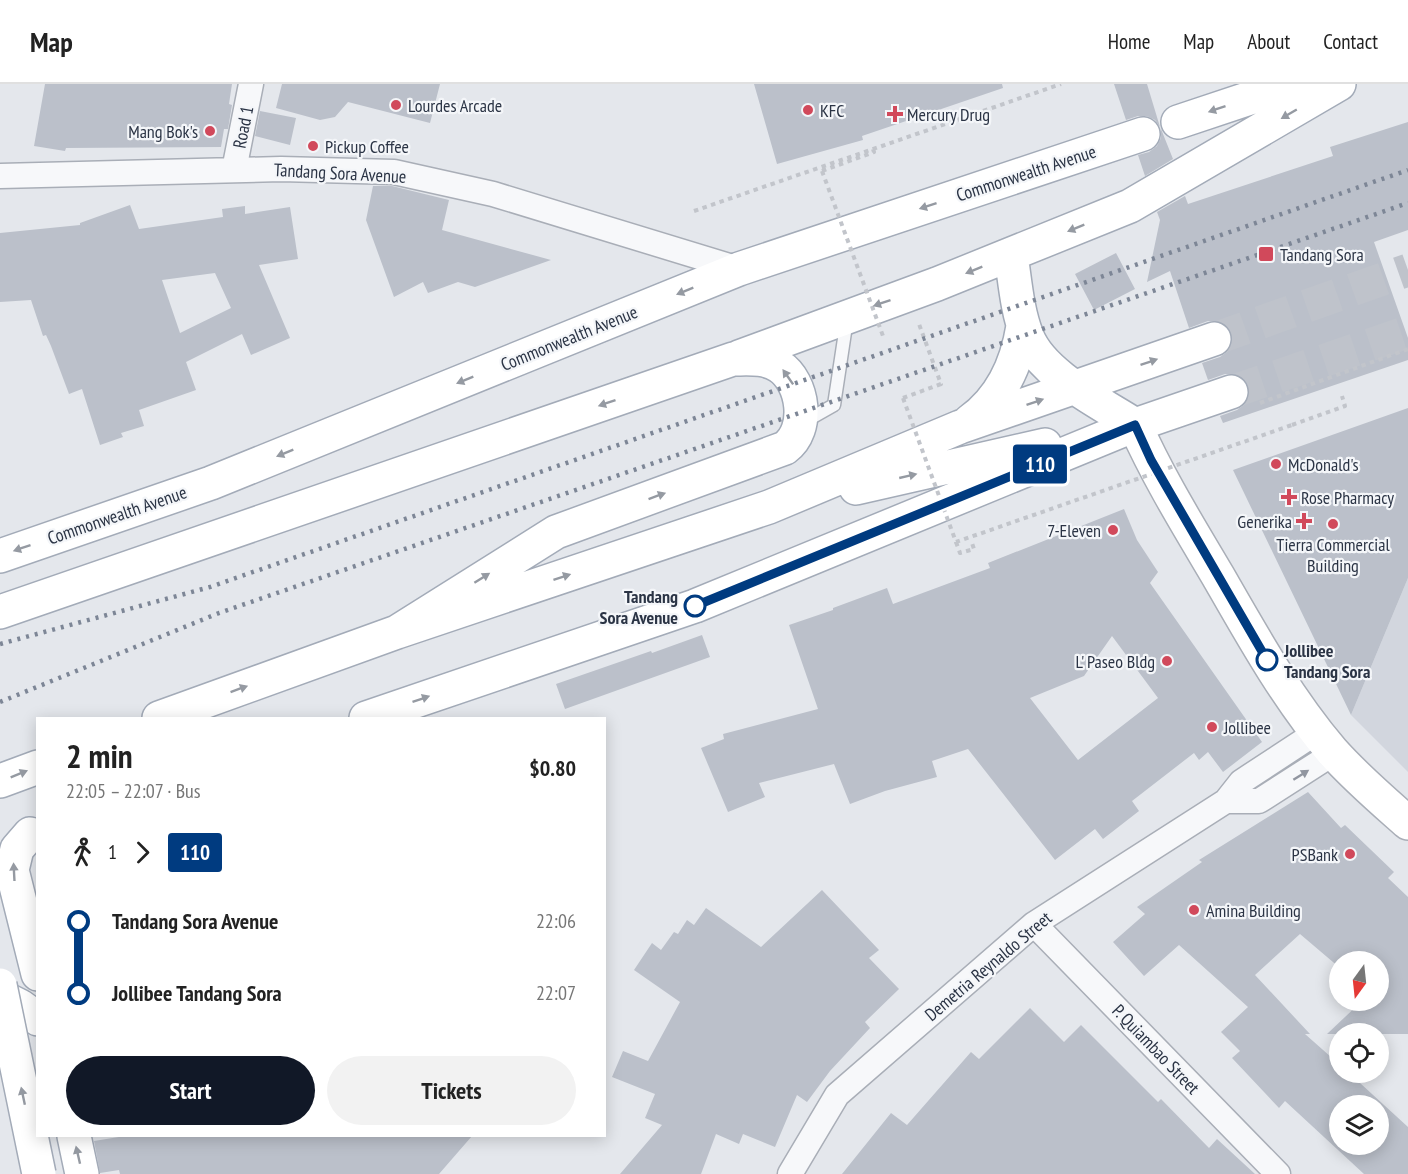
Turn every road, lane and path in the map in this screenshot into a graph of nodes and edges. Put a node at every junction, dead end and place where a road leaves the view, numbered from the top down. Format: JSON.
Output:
{"nodes":[{"id":1,"x":251,"y":84,"type":"edge"},
{"id":2,"x":1061,"y":84,"type":"edge"},
{"id":3,"x":1292,"y":84,"type":"edge"},
{"id":4,"x":1339,"y":84,"type":"edge"},
{"id":5,"x":1178,"y":122,"type":"dead end"},
{"id":6,"x":1143,"y":134,"type":"dead end"},
{"id":7,"x":873,"y":149,"type":"junction"},
{"id":8,"x":234,"y":170,"type":"junction"},
{"id":9,"x":0,"y":176,"type":"edge"},
{"id":10,"x":694,"y":211,"type":"dead end"},
{"id":11,"x":1011,"y":255,"type":"junction"},
{"id":12,"x":739,"y":269,"type":"junction"},
{"id":13,"x":848,"y":315,"type":"junction"},
{"id":14,"x":919,"y":323,"type":"dead end"},
{"id":15,"x":1023,"y":326,"type":"junction"},
{"id":16,"x":883,"y":336,"type":"dead end"},
{"id":17,"x":1214,"y":339,"type":"tunnel mouth"},
{"id":18,"x":733,"y":359,"type":"junction"},
{"id":19,"x":1085,"y":385,"type":"junction"},
{"id":20,"x":1232,"y":392,"type":"tunnel mouth"},
{"id":21,"x":1342,"y":396,"type":"dead end"},
{"id":22,"x":800,"y":424,"type":"junction"},
{"id":23,"x":1135,"y":425,"type":"junction"},
{"id":24,"x":960,"y":428,"type":"junction"},
{"id":25,"x":769,"y":507,"type":"junction"},
{"id":26,"x":971,"y":540,"type":"dead end"},
{"id":27,"x":956,"y":542,"type":"junction"},
{"id":28,"x":0,"y":556,"type":"edge"},
{"id":29,"x":0,"y":612,"type":"edge"},
{"id":30,"x":397,"y":632,"type":"junction"},
{"id":31,"x":162,"y":717,"type":"edge"},
{"id":32,"x":369,"y":717,"type":"edge"},
{"id":33,"x":1326,"y":743,"type":"junction"},
{"id":34,"x":36,"y":767,"type":"edge"},
{"id":35,"x":0,"y":781,"type":"edge"},
{"id":36,"x":1408,"y":824,"type":"edge"},
{"id":37,"x":23,"y":834,"type":"edge"},
{"id":38,"x":1034,"y":924,"type":"junction"},
{"id":39,"x":36,"y":966,"type":"edge"},
{"id":40,"x":0,"y":985,"type":"edge"},
{"id":41,"x":0,"y":996,"type":"edge"},
{"id":42,"x":36,"y":1018,"type":"edge"},
{"id":43,"x":74,"y":1137,"type":"edge"},
{"id":44,"x":39,"y":1174,"type":"edge"},
{"id":45,"x":82,"y":1174,"type":"edge"},
{"id":46,"x":790,"y":1174,"type":"edge"},
{"id":47,"x":1278,"y":1174,"type":"edge"}],
"edges":[{"from":1,"to":8,"type":"street","name":"Road 1"},
{"from":2,"to":7,"type":"path"},
{"from":3,"to":5,"type":"main road","one_way":true},
{"from":4,"to":11,"type":"main road","one_way":true},
{"from":6,"to":12,"type":"main road","name":"Commonwealth Avenue","one_way":true},
{"from":7,"to":10,"type":"path"},
{"from":7,"to":16,"type":"path","bridge":true},
{"from":8,"to":9,"type":"street","name":"Tandang Sora Avenue"},
{"from":8,"to":12,"type":"street","name":"Tandang Sora Avenue"},
{"from":11,"to":13,"type":"main road","one_way":true},
{"from":11,"to":15,"type":"main road"},
{"from":12,"to":28,"type":"main road","name":"Commonwealth Avenue","one_way":true},
{"from":13,"to":18,"type":"main road"},
{"from":13,"to":22,"type":"lane"},
{"from":14,"to":27,"type":"path","bridge":true},
{"from":15,"to":19,"type":"main road"},
{"from":15,"to":24,"type":"main road"},
{"from":19,"to":17,"type":"main road","one_way":true},
{"from":22,"to":18,"type":"main road","one_way":true},
{"from":18,"to":29,"type":"main road","one_way":true},
{"from":19,"to":23,"type":"main road"},
{"from":24,"to":19,"type":"main road","one_way":true},
{"from":20,"to":23,"type":"main road"},
{"from":21,"to":27,"type":"path","bridge":true},
{"from":30,"to":22,"type":"main road","one_way":true},
{"from":25,"to":23,"type":"main road","one_way":true},
{"from":32,"to":23,"type":"main road","one_way":true},
{"from":23,"to":33,"type":"main road"},
{"from":24,"to":25,"type":"main road"},
{"from":30,"to":25,"type":"main road","one_way":true},
{"from":26,"to":27,"type":"path"},
{"from":31,"to":30,"type":"main road","one_way":true},
{"from":33,"to":36,"type":"main road"},
{"from":33,"to":38,"type":"street","name":"Demetria Reynaldo Street"},
{"from":35,"to":34,"type":"main road","one_way":true},
{"from":39,"to":37,"type":"main road","one_way":true},
{"from":38,"to":46,"type":"street","name":"Demetria Reynaldo Street"},
{"from":38,"to":47,"type":"street","name":"P. Quiambao Street"},
{"from":44,"to":40,"type":"main road","one_way":true,"bridge":true},
{"from":41,"to":42,"type":"main road"},
{"from":45,"to":43,"type":"main road","one_way":true}]}
